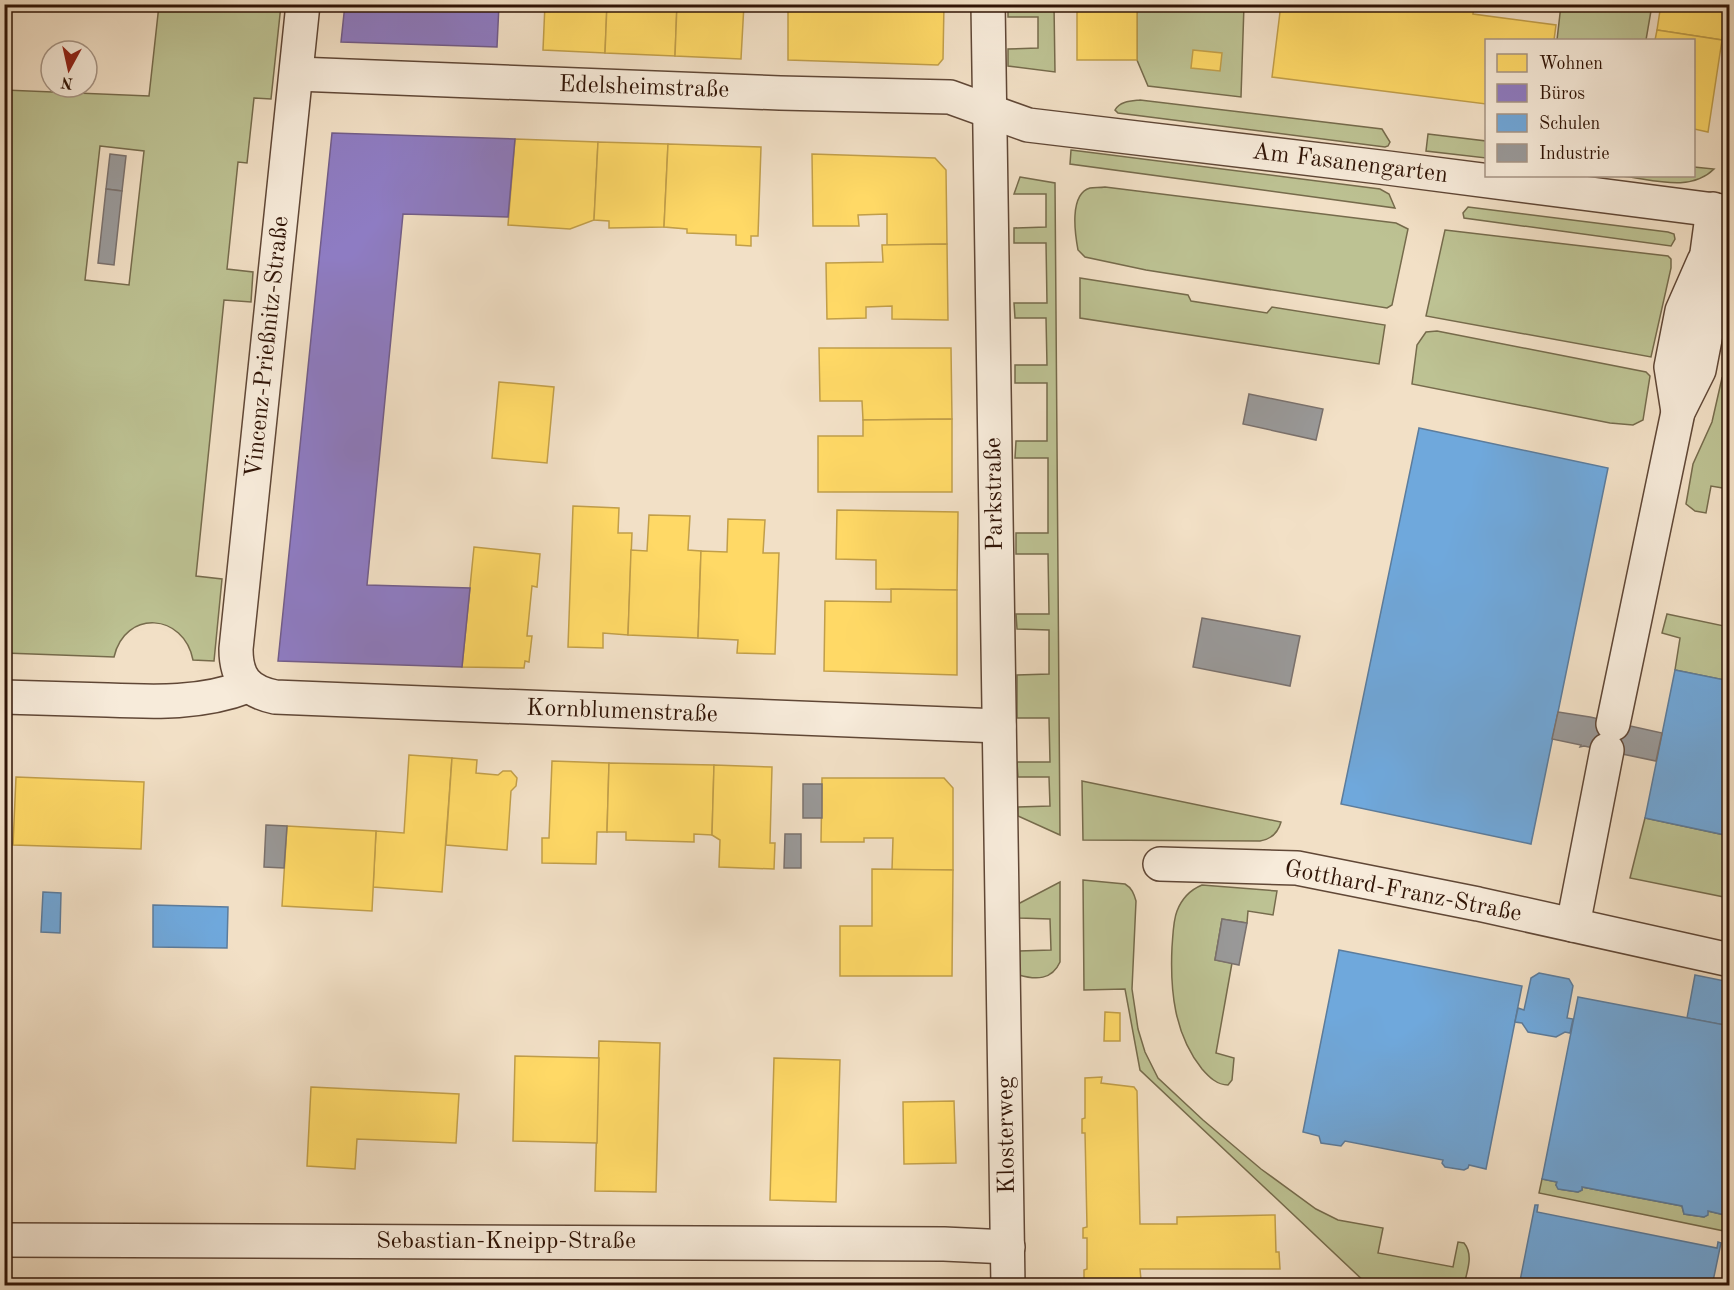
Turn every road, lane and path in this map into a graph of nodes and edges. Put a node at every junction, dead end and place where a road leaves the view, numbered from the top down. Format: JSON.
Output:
{"nodes":[{"id":1,"x":303,"y":4,"type":"edge"},
{"id":2,"x":988,"y":4,"type":"edge"},
{"id":3,"x":297,"y":74,"type":"junction"},
{"id":4,"x":990,"y":112,"type":"junction"},
{"id":5,"x":1721,"y":210,"type":"edge"},
{"id":6,"x":248,"y":686,"type":"junction"},
{"id":7,"x":4,"y":697,"type":"edge"},
{"id":8,"x":999,"y":726,"type":"junction"},
{"id":9,"x":1160,"y":864,"type":"dead end"},
{"id":10,"x":1574,"y":925,"type":"junction"},
{"id":11,"x":1730,"y":960,"type":"edge"},
{"id":12,"x":1004,"y":984,"type":"joint"},
{"id":13,"x":4,"y":1240,"type":"edge"},
{"id":14,"x":1008,"y":1247,"type":"junction"},
{"id":15,"x":1008,"y":1286,"type":"edge"}],
"edges":[{"from":1,"to":3,"type":"street","name":"Vincenz-Prießnitz-Straße"},
{"from":2,"to":4,"type":"street","name":"Parkstraße"},
{"from":3,"to":4,"type":"street","name":"Edelsheimstraße"},
{"from":3,"to":6,"type":"street","name":"Vincenz-Prießnitz-Straße"},
{"from":4,"to":5,"type":"street","name":"Am Fasanengarten"},
{"from":4,"to":8,"type":"street","name":"Parkstraße"},
{"from":5,"to":10,"type":"street","name":"Am Fasanengarten"},
{"from":6,"to":7,"type":"street"},
{"from":6,"to":8,"type":"street","name":"Kornblumenstraße"},
{"from":8,"to":12,"type":"street","name":"Parkstraße"},
{"from":9,"to":10,"type":"street","name":"Gotthard-Franz-Straße"},
{"from":10,"to":11,"type":"street","name":"Gotthard-Franz-Straße"},
{"from":12,"to":14,"type":"street","name":"Klosterweg"},
{"from":13,"to":14,"type":"street","name":"Sebastian-Kneipp-Straße"},
{"from":14,"to":15,"type":"street","name":"Klosterweg"}]}
